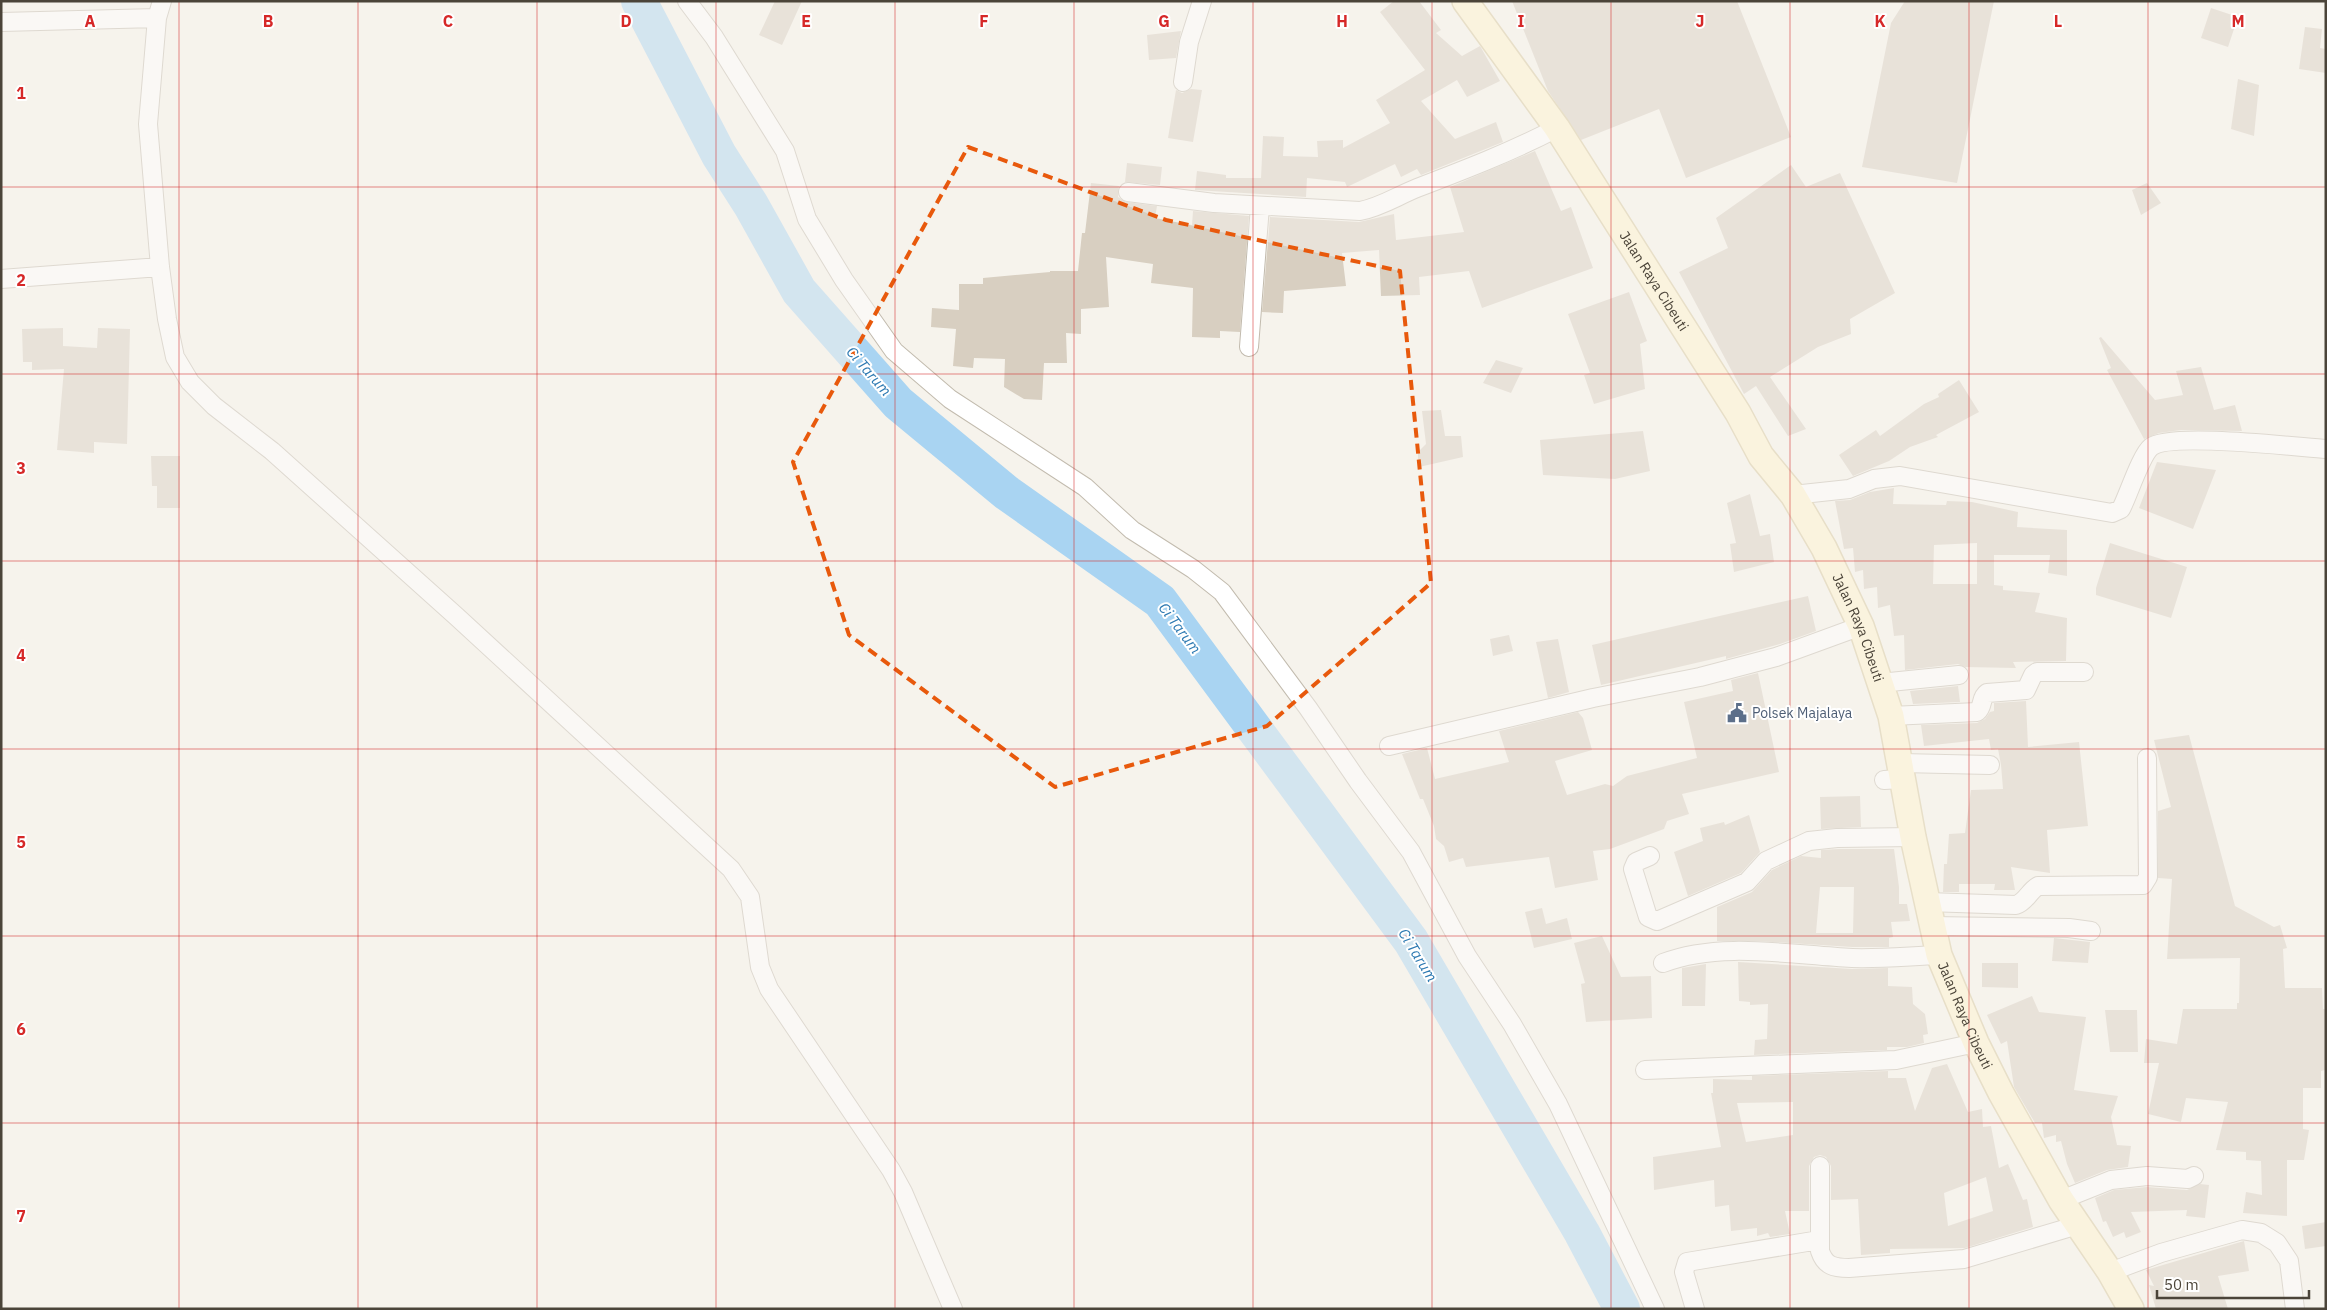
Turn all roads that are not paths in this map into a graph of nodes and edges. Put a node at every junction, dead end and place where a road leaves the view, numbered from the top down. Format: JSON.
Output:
{"nodes":[{"id":1,"x":687,"y":1,"type":"edge"},
{"id":2,"x":1202,"y":1,"type":"edge"},
{"id":3,"x":1465,"y":1,"type":"edge"},
{"id":4,"x":159,"y":10,"type":"edge"},
{"id":5,"x":1,"y":22,"type":"edge"},
{"id":6,"x":1183,"y":82,"type":"dead end"},
{"id":7,"x":1557,"y":128,"type":"junction"},
{"id":8,"x":1128,"y":192,"type":"dead end"},
{"id":9,"x":1260,"y":206,"type":"junction"},
{"id":10,"x":160,"y":266,"type":"junction"},
{"id":11,"x":1,"y":279,"type":"edge"},
{"id":12,"x":1249,"y":347,"type":"dead end"},
{"id":13,"x":2326,"y":449,"type":"edge"},
{"id":14,"x":1793,"y":495,"type":"junction"},
{"id":15,"x":1860,"y":626,"type":"junction"},
{"id":16,"x":2084,"y":672,"type":"dead end"},
{"id":17,"x":1959,"y":675,"type":"dead end"},
{"id":18,"x":1880,"y":683,"type":"junction"},
{"id":19,"x":1892,"y":716,"type":"junction"},
{"id":20,"x":1389,"y":746,"type":"dead end"},
{"id":21,"x":2147,"y":758,"type":"dead end"},
{"id":22,"x":1990,"y":765,"type":"dead end"},
{"id":23,"x":1895,"y":774,"type":"junction"},
{"id":24,"x":1913,"y":837,"type":"junction"},
{"id":25,"x":1650,"y":856,"type":"dead end"},
{"id":26,"x":1929,"y":914,"type":"junction"},
{"id":27,"x":2091,"y":931,"type":"dead end"},
{"id":28,"x":1939,"y":955,"type":"junction"},
{"id":29,"x":1663,"y":963,"type":"dead end"},
{"id":30,"x":1976,"y":1043,"type":"junction"},
{"id":31,"x":1645,"y":1070,"type":"dead end"},
{"id":32,"x":1820,"y":1166,"type":"dead end"},
{"id":33,"x":2194,"y":1176,"type":"dead end"},
{"id":34,"x":2062,"y":1200,"type":"junction"},
{"id":35,"x":2078,"y":1225,"type":"junction"},
{"id":36,"x":1820,"y":1240,"type":"junction"},
{"id":37,"x":2110,"y":1272,"type":"junction"},
{"id":38,"x":953,"y":1309,"type":"edge"},
{"id":39,"x":1655,"y":1309,"type":"edge"},
{"id":40,"x":1695,"y":1309,"type":"edge"},
{"id":41,"x":2131,"y":1309,"type":"edge"},
{"id":42,"x":2295,"y":1309,"type":"edge"}],
"edges":[{"from":1,"to":39,"type":"street"},
{"from":2,"to":6,"type":"street"},
{"from":3,"to":7,"type":"main road","name":"Jalan Raya Cibeuti"},
{"from":4,"to":5,"type":"street"},
{"from":4,"to":10,"type":"street"},
{"from":7,"to":9,"type":"street"},
{"from":7,"to":14,"type":"main road","name":"Jalan Raya Cibeuti"},
{"from":8,"to":9,"type":"street"},
{"from":9,"to":12,"type":"street"},
{"from":10,"to":11,"type":"street"},
{"from":10,"to":38,"type":"street"},
{"from":13,"to":14,"type":"street"},
{"from":14,"to":15,"type":"main road","name":"Jalan Raya Cibeuti"},
{"from":15,"to":18,"type":"main road","name":"Jalan Raya Cibeuti"},
{"from":15,"to":20,"type":"street"},
{"from":16,"to":19,"type":"street"},
{"from":17,"to":18,"type":"street"},
{"from":18,"to":19,"type":"main road","name":"Jalan Raya Cibeuti"},
{"from":19,"to":23,"type":"main road","name":"Jalan Raya Cibeuti"},
{"from":21,"to":26,"type":"street"},
{"from":22,"to":23,"type":"street"},
{"from":23,"to":24,"type":"main road","name":"Jalan Raya Cibeuti"},
{"from":24,"to":25,"type":"street"},
{"from":24,"to":26,"type":"main road","name":"Jalan Raya Cibeuti"},
{"from":26,"to":27,"type":"street"},
{"from":26,"to":28,"type":"main road","name":"Jalan Raya Cibeuti"},
{"from":28,"to":29,"type":"street"},
{"from":28,"to":30,"type":"main road","name":"Jalan Raya Cibeuti"},
{"from":30,"to":31,"type":"street"},
{"from":30,"to":34,"type":"main road","name":"Jalan Raya Cibeuti"},
{"from":32,"to":36,"type":"street"},
{"from":33,"to":34,"type":"street"},
{"from":34,"to":35,"type":"main road","name":"Jalan Raya Cibeuti"},
{"from":35,"to":36,"type":"street"},
{"from":35,"to":37,"type":"main road","name":"Jalan Raya Cibeuti"},
{"from":36,"to":40,"type":"street"},
{"from":37,"to":41,"type":"main road","name":"Jalan Raya Cibeuti"},
{"from":37,"to":42,"type":"street"}]}
